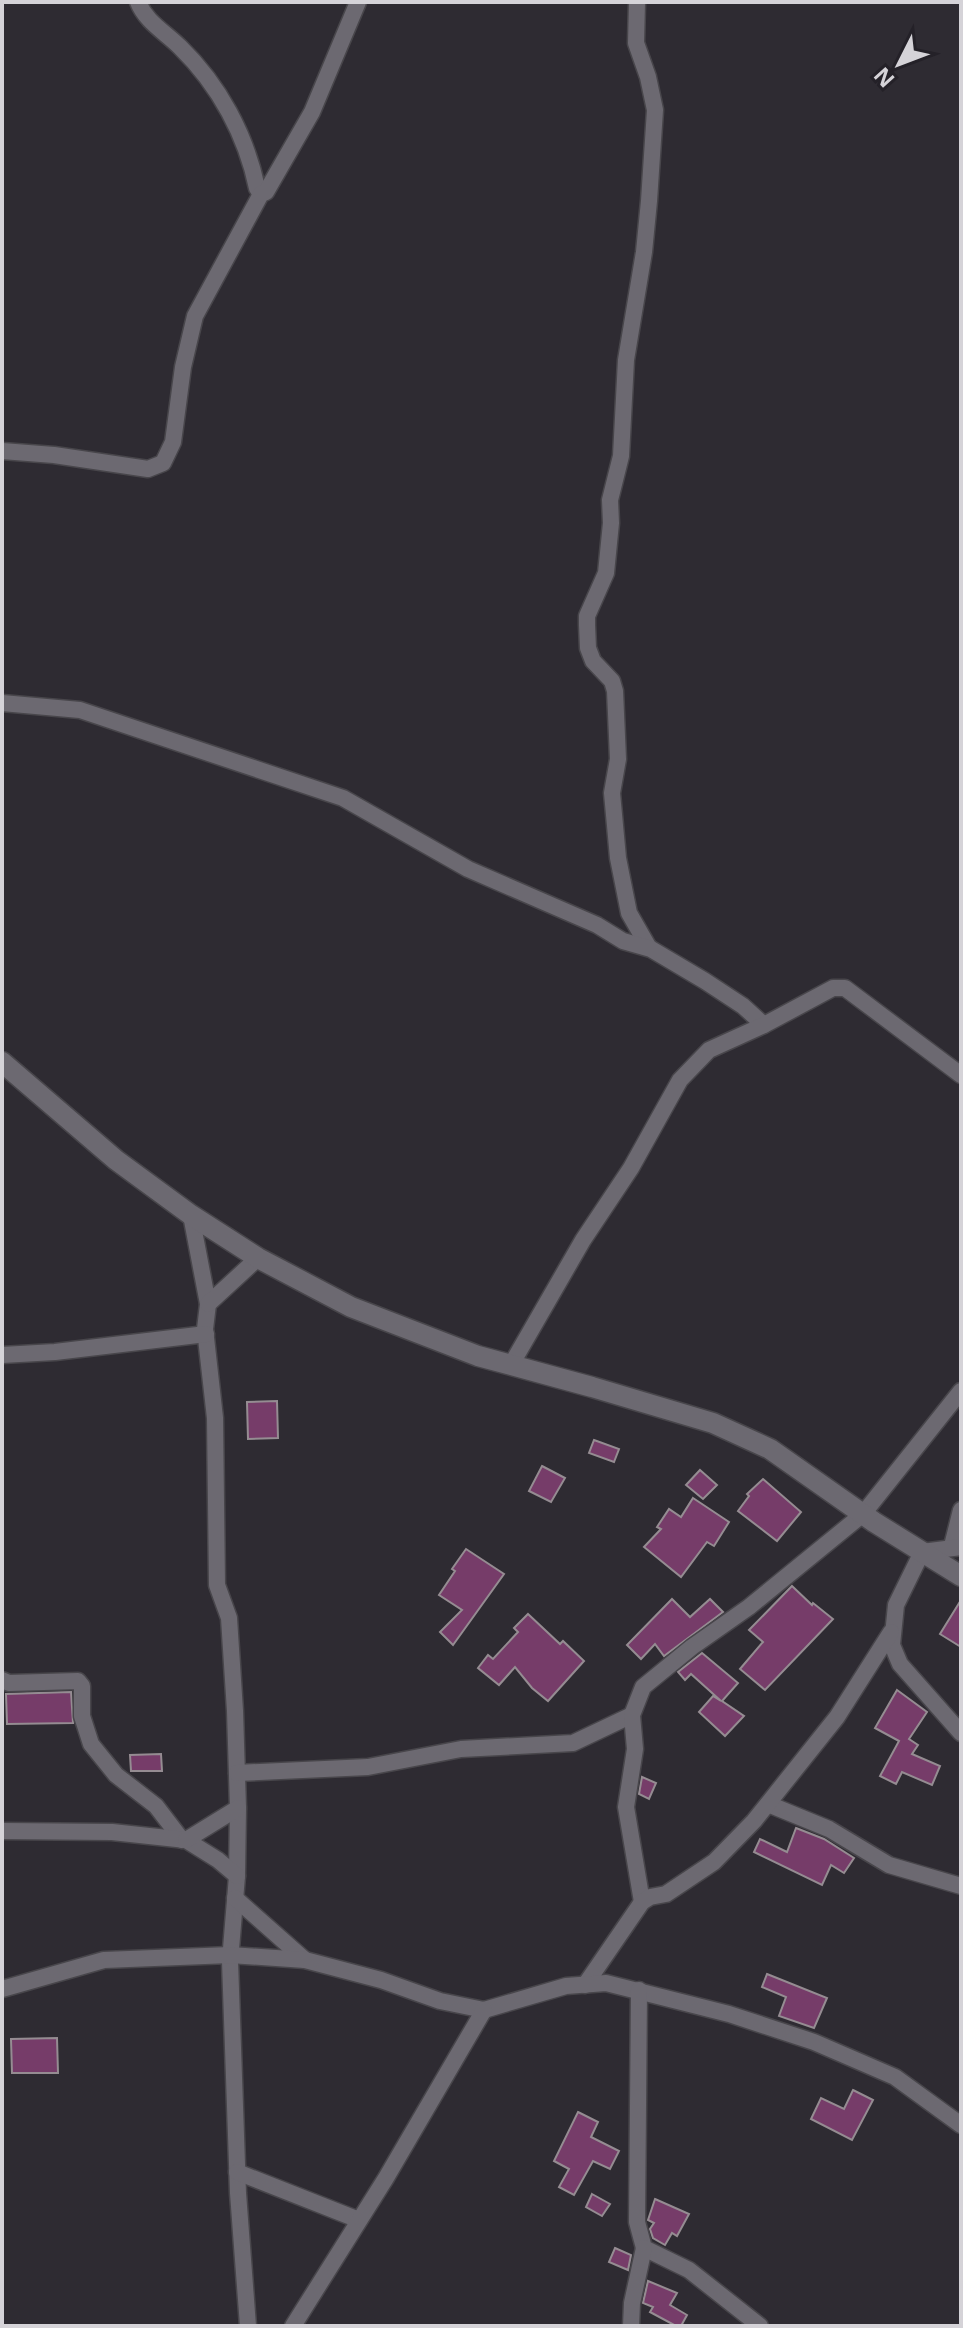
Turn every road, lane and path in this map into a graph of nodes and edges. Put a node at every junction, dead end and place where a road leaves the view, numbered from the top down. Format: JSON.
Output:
{"nodes":[{"id":1,"x":138,"y":2,"type":"edge"},
{"id":2,"x":358,"y":2,"type":"edge"},
{"id":3,"x":637,"y":2,"type":"edge"},
{"id":4,"x":261,"y":194,"type":"junction"},
{"id":5,"x":2,"y":451,"type":"edge"},
{"id":6,"x":2,"y":703,"type":"edge"},
{"id":7,"x":649,"y":948,"type":"junction"},
{"id":8,"x":764,"y":1025,"type":"junction"},
{"id":9,"x":2,"y":1062,"type":"edge"},
{"id":10,"x":961,"y":1075,"type":"edge"},
{"id":11,"x":191,"y":1215,"type":"junction"},
{"id":12,"x":258,"y":1258,"type":"junction"},
{"id":13,"x":208,"y":1304,"type":"junction"},
{"id":14,"x":206,"y":1334,"type":"junction"},
{"id":15,"x":2,"y":1355,"type":"edge"},
{"id":16,"x":511,"y":1365,"type":"junction"},
{"id":17,"x":961,"y":1391,"type":"edge"},
{"id":18,"x":961,"y":1510,"type":"edge"},
{"id":19,"x":863,"y":1514,"type":"junction"},
{"id":20,"x":957,"y":1547,"type":"edge"},
{"id":21,"x":922,"y":1552,"type":"junction"},
{"id":22,"x":961,"y":1576,"type":"edge"},
{"id":23,"x":891,"y":1632,"type":"junction"},
{"id":24,"x":2,"y":1680,"type":"edge"},
{"id":25,"x":632,"y":1715,"type":"junction"},
{"id":26,"x":961,"y":1733,"type":"edge"},
{"id":27,"x":237,"y":1773,"type":"junction"},
{"id":28,"x":768,"y":1804,"type":"junction"},
{"id":29,"x":238,"y":1808,"type":"junction"},
{"id":30,"x":2,"y":1831,"type":"edge"},
{"id":31,"x":184,"y":1840,"type":"junction"},
{"id":32,"x":237,"y":1876,"type":"junction"},
{"id":33,"x":961,"y":1886,"type":"edge"},
{"id":34,"x":235,"y":1898,"type":"junction"},
{"id":35,"x":642,"y":1902,"type":"junction"},
{"id":36,"x":230,"y":1955,"type":"junction"},
{"id":37,"x":305,"y":1960,"type":"junction"},
{"id":38,"x":585,"y":1985,"type":"junction"},
{"id":39,"x":2,"y":1989,"type":"edge"},
{"id":40,"x":639,"y":1990,"type":"junction"},
{"id":41,"x":484,"y":2010,"type":"junction"},
{"id":42,"x":961,"y":2125,"type":"edge"},
{"id":43,"x":237,"y":2172,"type":"junction"},
{"id":44,"x":359,"y":2220,"type":"junction"},
{"id":45,"x":644,"y":2248,"type":"junction"},
{"id":46,"x":248,"y":2326,"type":"edge"},
{"id":47,"x":293,"y":2326,"type":"edge"},
{"id":48,"x":631,"y":2326,"type":"edge"},
{"id":49,"x":760,"y":2326,"type":"edge"}],
"edges":[{"from":1,"to":4,"type":"street"},
{"from":2,"to":4,"type":"street"},
{"from":3,"to":7,"type":"street"},
{"from":4,"to":5,"type":"street"},
{"from":6,"to":7,"type":"street"},
{"from":7,"to":8,"type":"street"},
{"from":8,"to":10,"type":"street"},
{"from":8,"to":16,"type":"street"},
{"from":9,"to":11,"type":"street"},
{"from":11,"to":12,"type":"street"},
{"from":11,"to":13,"type":"street"},
{"from":12,"to":13,"type":"street"},
{"from":12,"to":16,"type":"street"},
{"from":13,"to":14,"type":"street"},
{"from":14,"to":15,"type":"street"},
{"from":14,"to":27,"type":"street"},
{"from":16,"to":19,"type":"street"},
{"from":17,"to":19,"type":"street"},
{"from":18,"to":20,"type":"street"},
{"from":19,"to":21,"type":"street"},
{"from":19,"to":25,"type":"street"},
{"from":20,"to":21,"type":"street"},
{"from":21,"to":22,"type":"street"},
{"from":21,"to":23,"type":"street"},
{"from":23,"to":26,"type":"street"},
{"from":23,"to":28,"type":"street"},
{"from":24,"to":31,"type":"street"},
{"from":25,"to":27,"type":"street"},
{"from":25,"to":35,"type":"street"},
{"from":27,"to":29,"type":"street"},
{"from":28,"to":33,"type":"street"},
{"from":28,"to":35,"type":"street"},
{"from":29,"to":31,"type":"street"},
{"from":29,"to":32,"type":"street"},
{"from":30,"to":31,"type":"street"},
{"from":31,"to":32,"type":"street"},
{"from":32,"to":34,"type":"street"},
{"from":34,"to":36,"type":"street"},
{"from":34,"to":37,"type":"street"},
{"from":35,"to":38,"type":"street"},
{"from":36,"to":37,"type":"street"},
{"from":36,"to":39,"type":"street"},
{"from":36,"to":43,"type":"street"},
{"from":37,"to":41,"type":"street"},
{"from":38,"to":40,"type":"street"},
{"from":38,"to":41,"type":"street"},
{"from":40,"to":42,"type":"street"},
{"from":40,"to":45,"type":"street"},
{"from":41,"to":44,"type":"street"},
{"from":43,"to":44,"type":"street"},
{"from":43,"to":46,"type":"street"},
{"from":44,"to":47,"type":"street"},
{"from":45,"to":48,"type":"street"},
{"from":45,"to":49,"type":"street"}]}
